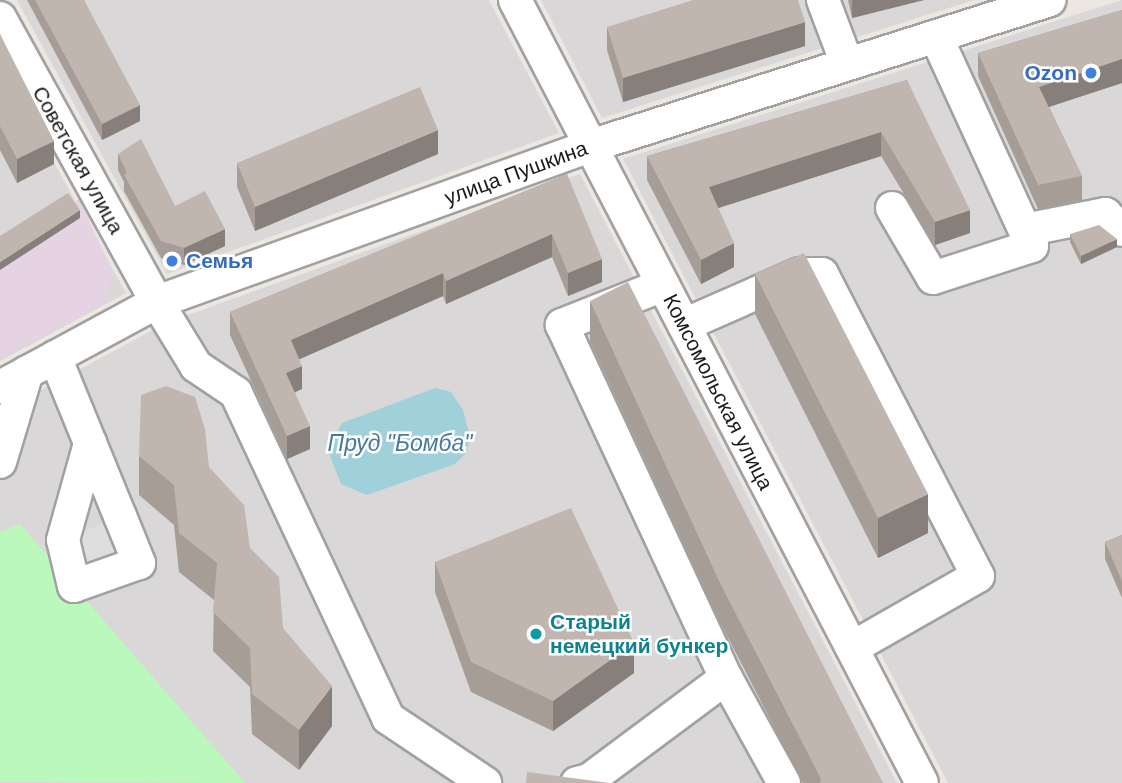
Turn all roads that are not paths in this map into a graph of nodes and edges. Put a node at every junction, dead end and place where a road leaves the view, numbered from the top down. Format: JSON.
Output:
{"nodes":[{"id":1,"x":515,"y":0,"type":"edge"},
{"id":2,"x":823,"y":0,"type":"edge"},
{"id":3,"x":1049,"y":0,"type":"edge"},
{"id":4,"x":0,"y":18,"type":"edge"},
{"id":5,"x":936,"y":36,"type":"junction"},
{"id":6,"x":847,"y":64,"type":"junction"},
{"id":7,"x":590,"y":146,"type":"junction"},
{"id":8,"x":892,"y":208,"type":"dead end"},
{"id":9,"x":1025,"y":230,"type":"junction"},
{"id":10,"x":1122,"y":230,"type":"edge"},
{"id":11,"x":663,"y":285,"type":"junction"},
{"id":12,"x":156,"y":302,"type":"junction"},
{"id":13,"x":684,"y":325,"type":"junction"},
{"id":14,"x":55,"y":357,"type":"junction"},
{"id":15,"x":13,"y":379,"type":"edge"},
{"id":16,"x":90,"y":443,"type":"dead end"},
{"id":17,"x":0,"y":463,"type":"edge"},
{"id":18,"x":852,"y":648,"type":"junction"},
{"id":19,"x":726,"y":678,"type":"junction"},
{"id":20,"x":485,"y":783,"type":"edge"},
{"id":21,"x":577,"y":783,"type":"edge"},
{"id":22,"x":785,"y":783,"type":"edge"},
{"id":23,"x":922,"y":783,"type":"edge"}],
"edges":[{"from":1,"to":7,"type":"street","name":"Комсомольская улица"},
{"from":2,"to":6,"type":"street"},
{"from":3,"to":5,"type":"street","name":"улица Пушкина"},
{"from":4,"to":12,"type":"street","name":"Советская улица"},
{"from":5,"to":6,"type":"street","name":"улица Пушкина"},
{"from":5,"to":9,"type":"street"},
{"from":6,"to":7,"type":"street","name":"улица Пушкина"},
{"from":7,"to":11,"type":"street","name":"Комсомольская улица"},
{"from":7,"to":12,"type":"street","name":"улица Пушкина"},
{"from":8,"to":9,"type":"street"},
{"from":9,"to":10,"type":"street"},
{"from":11,"to":13,"type":"street","name":"Комсомольская улица"},
{"from":11,"to":19,"type":"street"},
{"from":12,"to":14,"type":"street","name":"улица Пушкина"},
{"from":12,"to":20,"type":"street","name":"Советская улица"},
{"from":13,"to":18,"type":"street","name":"Комсомольская улица"},
{"from":13,"to":18,"type":"street"},
{"from":14,"to":15,"type":"street","name":"улица Пушкина"},
{"from":14,"to":16,"type":"street"},
{"from":15,"to":17,"type":"street"},
{"from":18,"to":23,"type":"street","name":"Комсомольская улица"},
{"from":19,"to":21,"type":"street"},
{"from":19,"to":22,"type":"street"}]}
